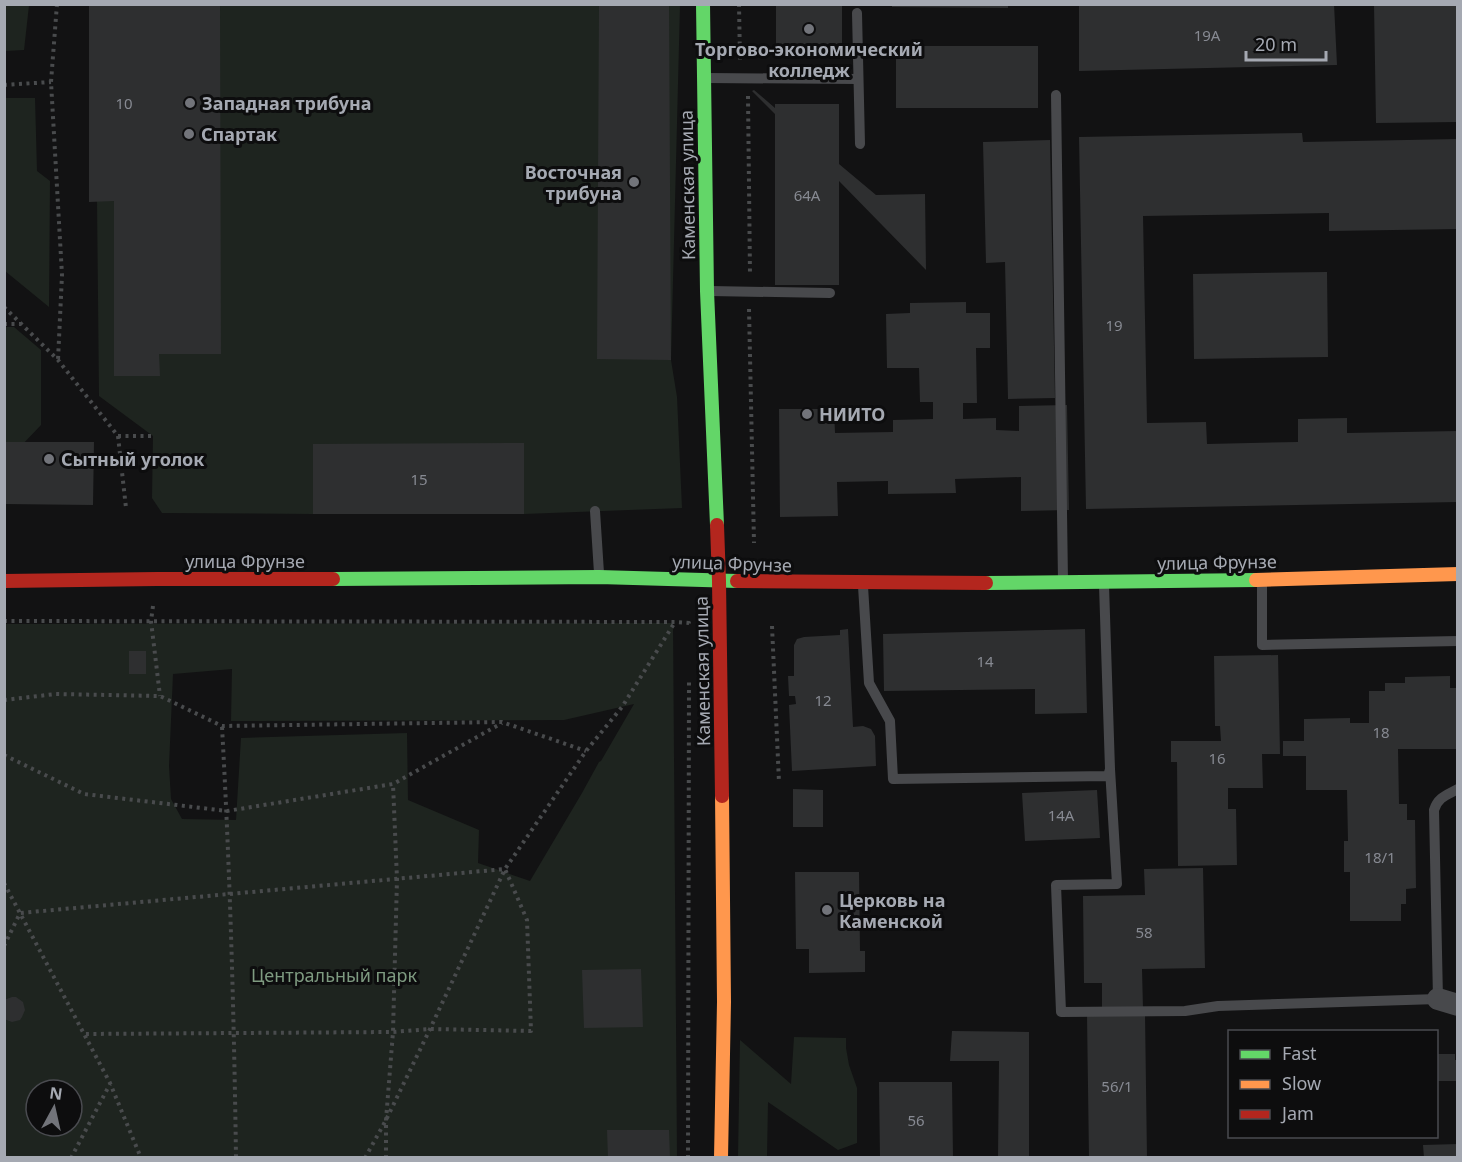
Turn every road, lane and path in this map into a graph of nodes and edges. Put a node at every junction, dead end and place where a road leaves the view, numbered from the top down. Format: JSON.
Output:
{"nodes":[{"id":1,"x":57,"y":4,"type":"edge"},
{"id":2,"x":703,"y":4,"type":"edge"},
{"id":3,"x":857,"y":13,"type":"dead end"},
{"id":4,"x":704,"y":78,"type":"junction"},
{"id":5,"x":858,"y":79,"type":"junction"},
{"id":6,"x":51,"y":82,"type":"junction"},
{"id":7,"x":4,"y":84,"type":"edge"},
{"id":8,"x":1056,"y":95,"type":"dead end"},
{"id":9,"x":860,"y":144,"type":"dead end"},
{"id":10,"x":707,"y":291,"type":"junction"},
{"id":11,"x":830,"y":293,"type":"dead end"},
{"id":12,"x":4,"y":307,"type":"edge"},
{"id":13,"x":4,"y":324,"type":"edge"},
{"id":14,"x":21,"y":324,"type":"junction"},
{"id":15,"x":58,"y":360,"type":"junction"},
{"id":16,"x":118,"y":436,"type":"junction"},
{"id":17,"x":153,"y":436,"type":"dead end"},
{"id":18,"x":126,"y":508,"type":"dead end"},
{"id":19,"x":595,"y":511,"type":"dead end"},
{"id":20,"x":1458,"y":574,"type":"edge"},
{"id":21,"x":599,"y":577,"type":"junction"},
{"id":22,"x":157,"y":579,"type":"junction"},
{"id":23,"x":1262,"y":579,"type":"junction"},
{"id":24,"x":4,"y":581,"type":"edge"},
{"id":25,"x":719,"y":581,"type":"junction"},
{"id":26,"x":1104,"y":582,"type":"junction"},
{"id":27,"x":862,"y":583,"type":"junction"},
{"id":28,"x":1063,"y":583,"type":"junction"},
{"id":29,"x":4,"y":621,"type":"edge"},
{"id":30,"x":151,"y":621,"type":"junction"},
{"id":31,"x":676,"y":622,"type":"junction"},
{"id":32,"x":772,"y":626,"type":"dead end"},
{"id":33,"x":689,"y":635,"type":"dead end"},
{"id":34,"x":1458,"y":641,"type":"edge"},
{"id":35,"x":689,"y":670,"type":"dead end"},
{"id":36,"x":160,"y":696,"type":"junction"},
{"id":37,"x":4,"y":700,"type":"edge"},
{"id":38,"x":502,"y":722,"type":"junction"},
{"id":39,"x":222,"y":726,"type":"junction"},
{"id":40,"x":586,"y":751,"type":"junction"},
{"id":41,"x":4,"y":755,"type":"edge"},
{"id":42,"x":1110,"y":769,"type":"junction"},
{"id":43,"x":778,"y":782,"type":"dead end"},
{"id":44,"x":393,"y":784,"type":"junction"},
{"id":45,"x":1458,"y":789,"type":"edge"},
{"id":46,"x":227,"y":811,"type":"junction"},
{"id":47,"x":506,"y":869,"type":"junction"},
{"id":48,"x":396,"y":879,"type":"junction"},
{"id":49,"x":4,"y":883,"type":"edge"},
{"id":50,"x":230,"y":894,"type":"junction"},
{"id":51,"x":20,"y":913,"type":"junction"},
{"id":52,"x":4,"y":946,"type":"edge"},
{"id":53,"x":1448,"y":1002,"type":"edge"},
{"id":54,"x":430,"y":1029,"type":"junction"},
{"id":55,"x":393,"y":1032,"type":"junction"},
{"id":56,"x":234,"y":1033,"type":"junction"},
{"id":57,"x":84,"y":1034,"type":"junction"},
{"id":58,"x":110,"y":1083,"type":"junction"},
{"id":59,"x":386,"y":1120,"type":"junction"},
{"id":60,"x":71,"y":1158,"type":"edge"},
{"id":61,"x":141,"y":1158,"type":"edge"},
{"id":62,"x":236,"y":1158,"type":"edge"},
{"id":63,"x":366,"y":1158,"type":"edge"},
{"id":64,"x":386,"y":1158,"type":"edge"},
{"id":65,"x":688,"y":1158,"type":"edge"},
{"id":66,"x":721,"y":1158,"type":"edge"}],
"edges":[{"from":1,"to":6,"type":"path"},
{"from":2,"to":4,"type":"main road","name":"Каменская улица"},
{"from":3,"to":5,"type":"lane"},
{"from":4,"to":5,"type":"lane"},
{"from":4,"to":10,"type":"main road","name":"Каменская улица"},
{"from":5,"to":9,"type":"lane"},
{"from":6,"to":7,"type":"path"},
{"from":6,"to":15,"type":"path"},
{"from":8,"to":28,"type":"lane"},
{"from":10,"to":11,"type":"lane"},
{"from":10,"to":25,"type":"main road","name":"Каменская улица"},
{"from":12,"to":14,"type":"path"},
{"from":13,"to":14,"type":"path"},
{"from":14,"to":15,"type":"path"},
{"from":15,"to":16,"type":"path"},
{"from":16,"to":17,"type":"path"},
{"from":16,"to":18,"type":"path"},
{"from":19,"to":21,"type":"lane"},
{"from":20,"to":23,"type":"main road","name":"улица Фрунзе"},
{"from":21,"to":22,"type":"main road","name":"улица Фрунзе"},
{"from":21,"to":25,"type":"main road","name":"улица Фрунзе"},
{"from":22,"to":24,"type":"main road","name":"улица Фрунзе"},
{"from":22,"to":30,"type":"path"},
{"from":23,"to":26,"type":"main road","name":"улица Фрунзе"},
{"from":23,"to":34,"type":"lane"},
{"from":25,"to":27,"type":"main road","name":"улица Фрунзе"},
{"from":25,"to":66,"type":"main road","name":"Каменская улица"},
{"from":26,"to":28,"type":"main road","name":"улица Фрунзе"},
{"from":26,"to":42,"type":"lane"},
{"from":27,"to":28,"type":"main road","name":"улица Фрунзе"},
{"from":27,"to":42,"type":"lane"},
{"from":29,"to":30,"type":"path"},
{"from":30,"to":31,"type":"path"},
{"from":30,"to":36,"type":"path"},
{"from":31,"to":33,"type":"path"},
{"from":31,"to":40,"type":"path"},
{"from":32,"to":43,"type":"path"},
{"from":35,"to":65,"type":"path"},
{"from":36,"to":37,"type":"path"},
{"from":36,"to":39,"type":"path"},
{"from":38,"to":39,"type":"path"},
{"from":38,"to":40,"type":"path"},
{"from":38,"to":44,"type":"path"},
{"from":39,"to":46,"type":"path"},
{"from":40,"to":47,"type":"path"},
{"from":41,"to":46,"type":"path"},
{"from":42,"to":53,"type":"lane"},
{"from":44,"to":46,"type":"path"},
{"from":44,"to":48,"type":"path"},
{"from":45,"to":53,"type":"lane"},
{"from":46,"to":50,"type":"path"},
{"from":47,"to":48,"type":"path"},
{"from":47,"to":54,"type":"path"},
{"from":47,"to":54,"type":"path"},
{"from":48,"to":50,"type":"path"},
{"from":48,"to":55,"type":"path"},
{"from":49,"to":51,"type":"path"},
{"from":50,"to":51,"type":"path"},
{"from":50,"to":56,"type":"path"},
{"from":51,"to":52,"type":"path"},
{"from":51,"to":57,"type":"path"},
{"from":54,"to":55,"type":"path"},
{"from":54,"to":59,"type":"path"},
{"from":55,"to":56,"type":"path"},
{"from":55,"to":59,"type":"path"},
{"from":56,"to":57,"type":"path"},
{"from":56,"to":62,"type":"path"},
{"from":57,"to":58,"type":"path"},
{"from":58,"to":60,"type":"path"},
{"from":58,"to":61,"type":"path"},
{"from":59,"to":63,"type":"path"},
{"from":59,"to":64,"type":"path"}]}
